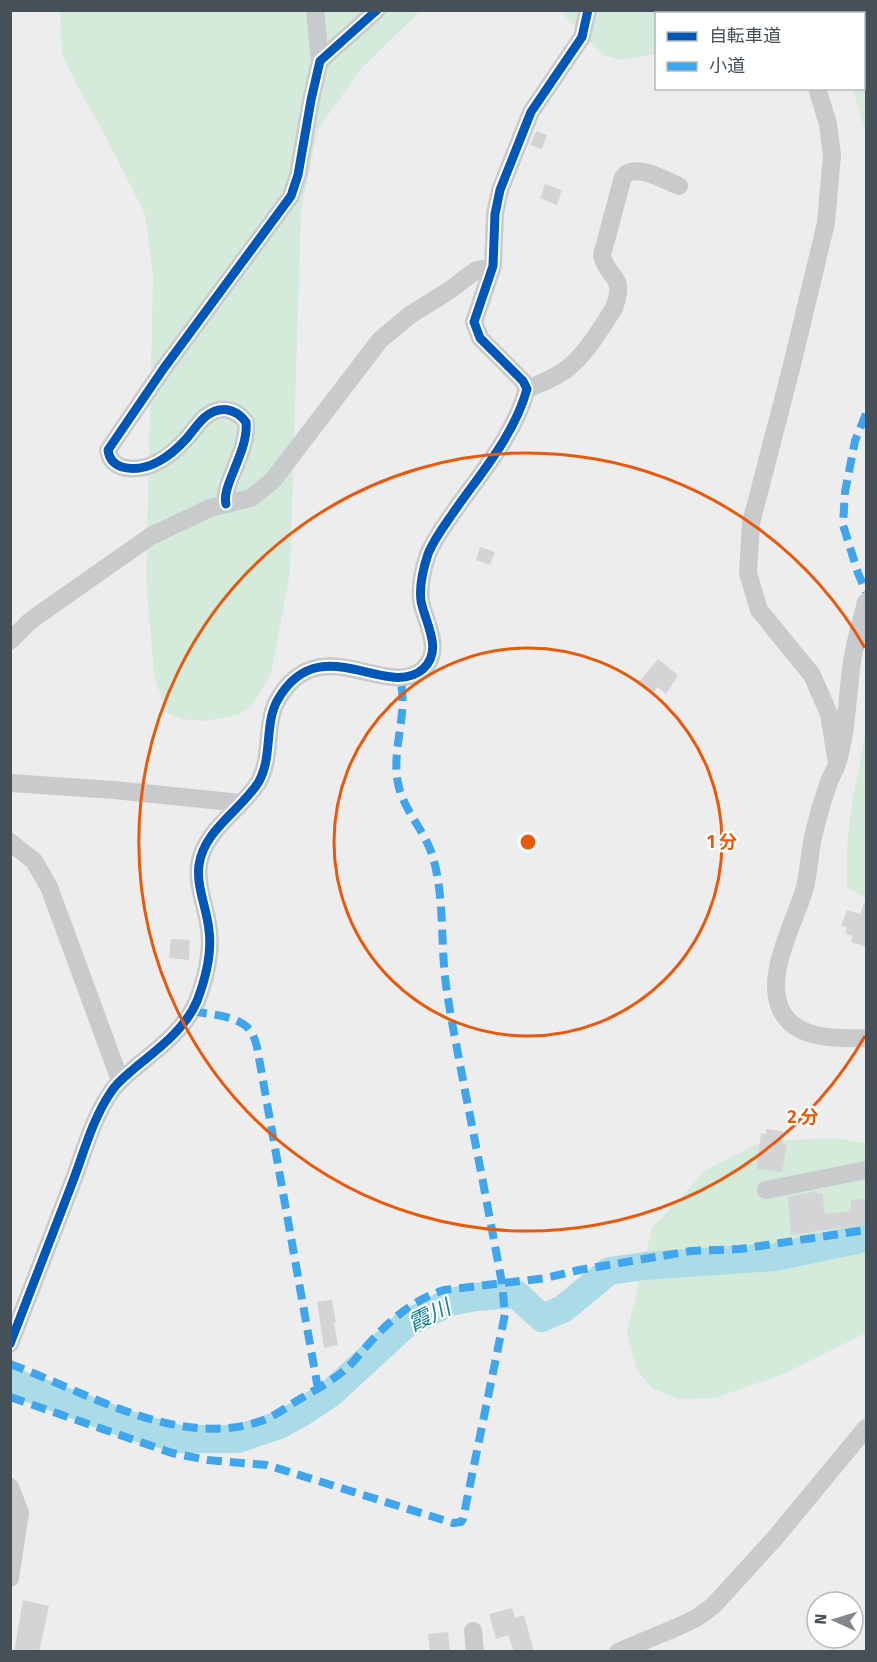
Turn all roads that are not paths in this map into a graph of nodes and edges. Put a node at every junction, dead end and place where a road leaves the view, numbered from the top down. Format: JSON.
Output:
{"nodes":[{"id":1,"x":315,"y":10,"type":"edge"},
{"id":2,"x":377,"y":10,"type":"edge"},
{"id":3,"x":588,"y":10,"type":"edge"},
{"id":4,"x":320,"y":61,"type":"junction"},
{"id":5,"x":818,"y":90,"type":"edge"},
{"id":6,"x":679,"y":186,"type":"dead end"},
{"id":7,"x":493,"y":266,"type":"junction"},
{"id":8,"x":527,"y":389,"type":"junction"},
{"id":9,"x":226,"y":504,"type":"junction"},
{"id":10,"x":867,"y":603,"type":"edge"},
{"id":11,"x":10,"y":641,"type":"edge"},
{"id":12,"x":837,"y":764,"type":"junction"},
{"id":13,"x":10,"y":783,"type":"edge"},
{"id":14,"x":241,"y":803,"type":"junction"},
{"id":15,"x":10,"y":842,"type":"edge"},
{"id":16,"x":867,"y":1038,"type":"edge"},
{"id":17,"x":120,"y":1080,"type":"junction"},
{"id":18,"x":867,"y":1170,"type":"edge"},
{"id":19,"x":766,"y":1190,"type":"dead end"},
{"id":20,"x":10,"y":1344,"type":"edge"},
{"id":21,"x":867,"y":1428,"type":"edge"},
{"id":22,"x":10,"y":1487,"type":"edge"},
{"id":23,"x":10,"y":1578,"type":"edge"},
{"id":24,"x":472,"y":1631,"type":"dead end"},
{"id":25,"x":636,"y":1648,"type":"edge"},
{"id":26,"x":475,"y":1652,"type":"edge"},
{"id":27,"x":618,"y":1652,"type":"edge"}],
"edges":[{"from":1,"to":4,"type":"street"},
{"from":2,"to":4,"type":"street"},
{"from":3,"to":7,"type":"street"},
{"from":4,"to":9,"type":"street"},
{"from":5,"to":12,"type":"street"},
{"from":6,"to":8,"type":"street"},
{"from":7,"to":8,"type":"street"},
{"from":7,"to":9,"type":"street"},
{"from":8,"to":14,"type":"street"},
{"from":9,"to":11,"type":"street"},
{"from":10,"to":12,"type":"street"},
{"from":12,"to":16,"type":"street"},
{"from":13,"to":14,"type":"street"},
{"from":14,"to":17,"type":"street"},
{"from":15,"to":17,"type":"street"},
{"from":17,"to":20,"type":"street"},
{"from":18,"to":19,"type":"street"},
{"from":21,"to":25,"type":"street"},
{"from":22,"to":23,"type":"street"},
{"from":24,"to":26,"type":"street"},
{"from":25,"to":27,"type":"street"}]}
